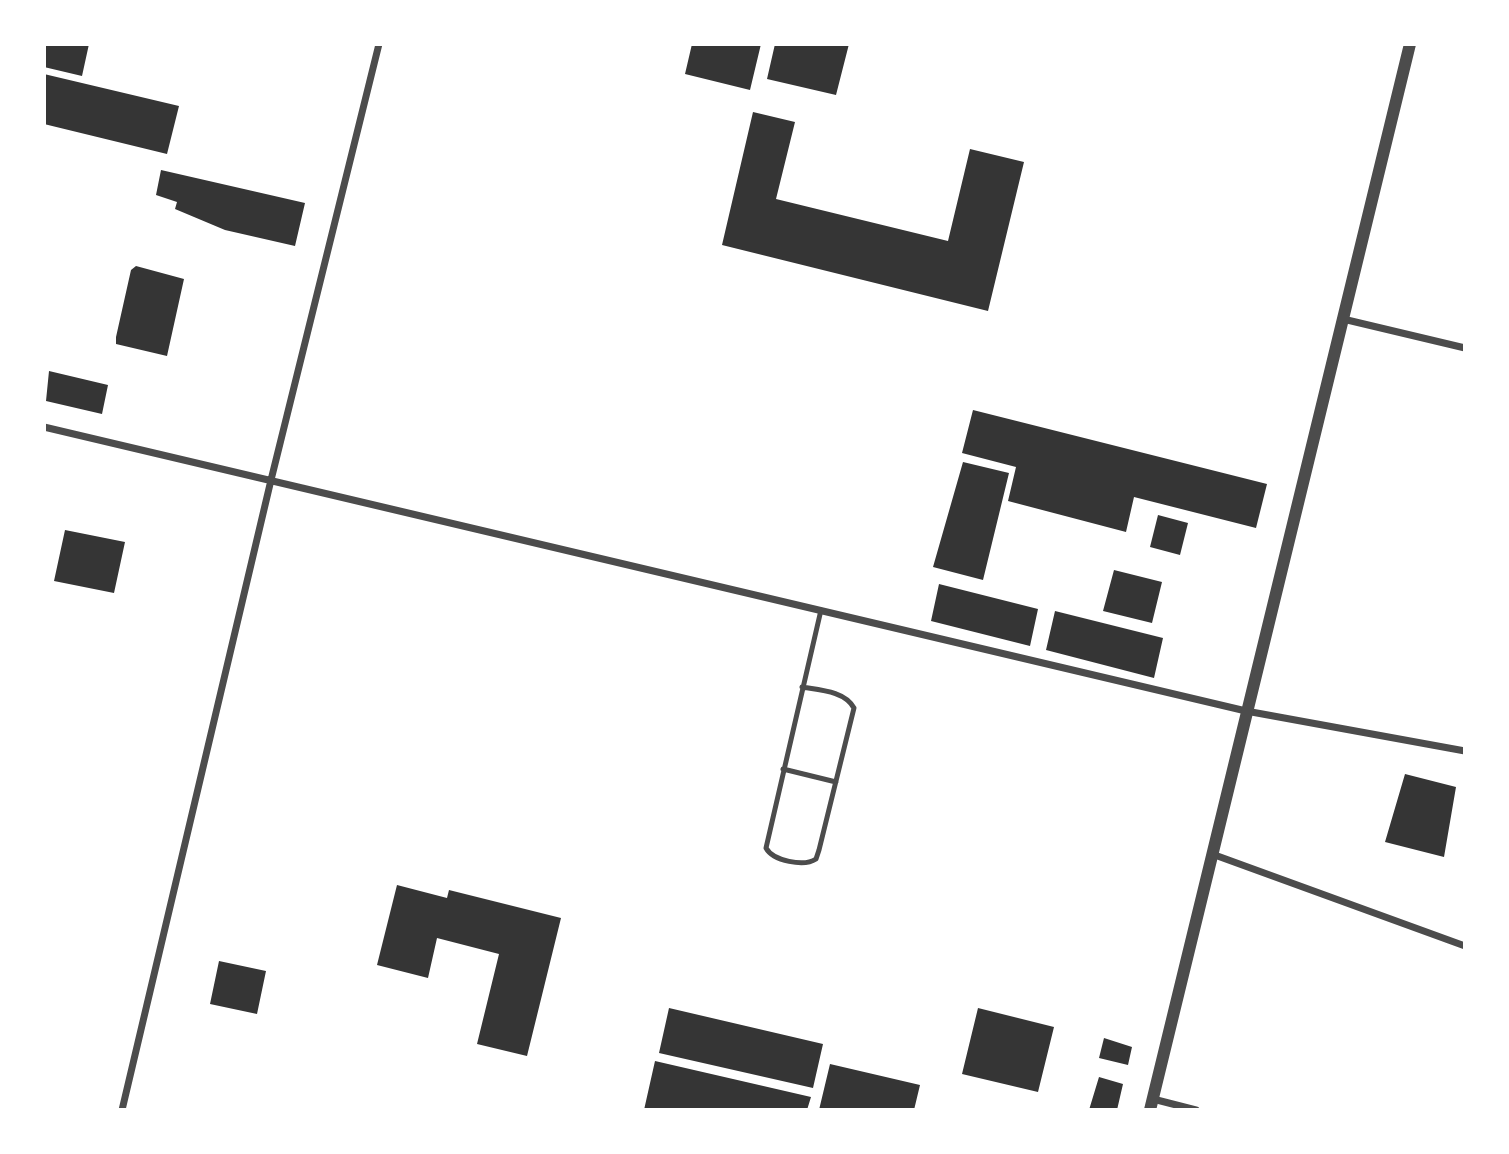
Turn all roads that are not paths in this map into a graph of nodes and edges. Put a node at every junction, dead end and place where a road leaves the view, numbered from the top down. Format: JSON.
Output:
{"nodes":[{"id":1,"x":379,"y":44,"type":"edge"},
{"id":2,"x":1410,"y":44,"type":"edge"},
{"id":3,"x":1343,"y":319,"type":"junction"},
{"id":4,"x":1465,"y":348,"type":"edge"},
{"id":5,"x":44,"y":427,"type":"edge"},
{"id":6,"x":271,"y":480,"type":"junction"},
{"id":7,"x":821,"y":610,"type":"junction"},
{"id":8,"x":802,"y":687,"type":"junction"},
{"id":9,"x":1246,"y":711,"type":"junction"},
{"id":10,"x":1465,"y":751,"type":"edge"},
{"id":11,"x":783,"y":769,"type":"junction"},
{"id":12,"x":836,"y":782,"type":"junction"},
{"id":13,"x":1211,"y":853,"type":"junction"},
{"id":14,"x":1465,"y":946,"type":"edge"},
{"id":15,"x":1152,"y":1105,"type":"edge"},
{"id":16,"x":122,"y":1110,"type":"edge"},
{"id":17,"x":1196,"y":1110,"type":"edge"}],
"edges":[{"from":1,"to":6,"type":"street"},
{"from":2,"to":3,"type":"street"},
{"from":3,"to":4,"type":"street"},
{"from":3,"to":9,"type":"street"},
{"from":5,"to":6,"type":"street"},
{"from":6,"to":7,"type":"street"},
{"from":6,"to":16,"type":"street"},
{"from":7,"to":8,"type":"lane"},
{"from":7,"to":9,"type":"street"},
{"from":8,"to":11,"type":"lane"},
{"from":8,"to":12,"type":"lane"},
{"from":9,"to":10,"type":"street"},
{"from":9,"to":13,"type":"street"},
{"from":11,"to":12,"type":"lane"},
{"from":11,"to":12,"type":"lane"},
{"from":13,"to":14,"type":"street"},
{"from":13,"to":15,"type":"street"},
{"from":15,"to":17,"type":"street"}]}
